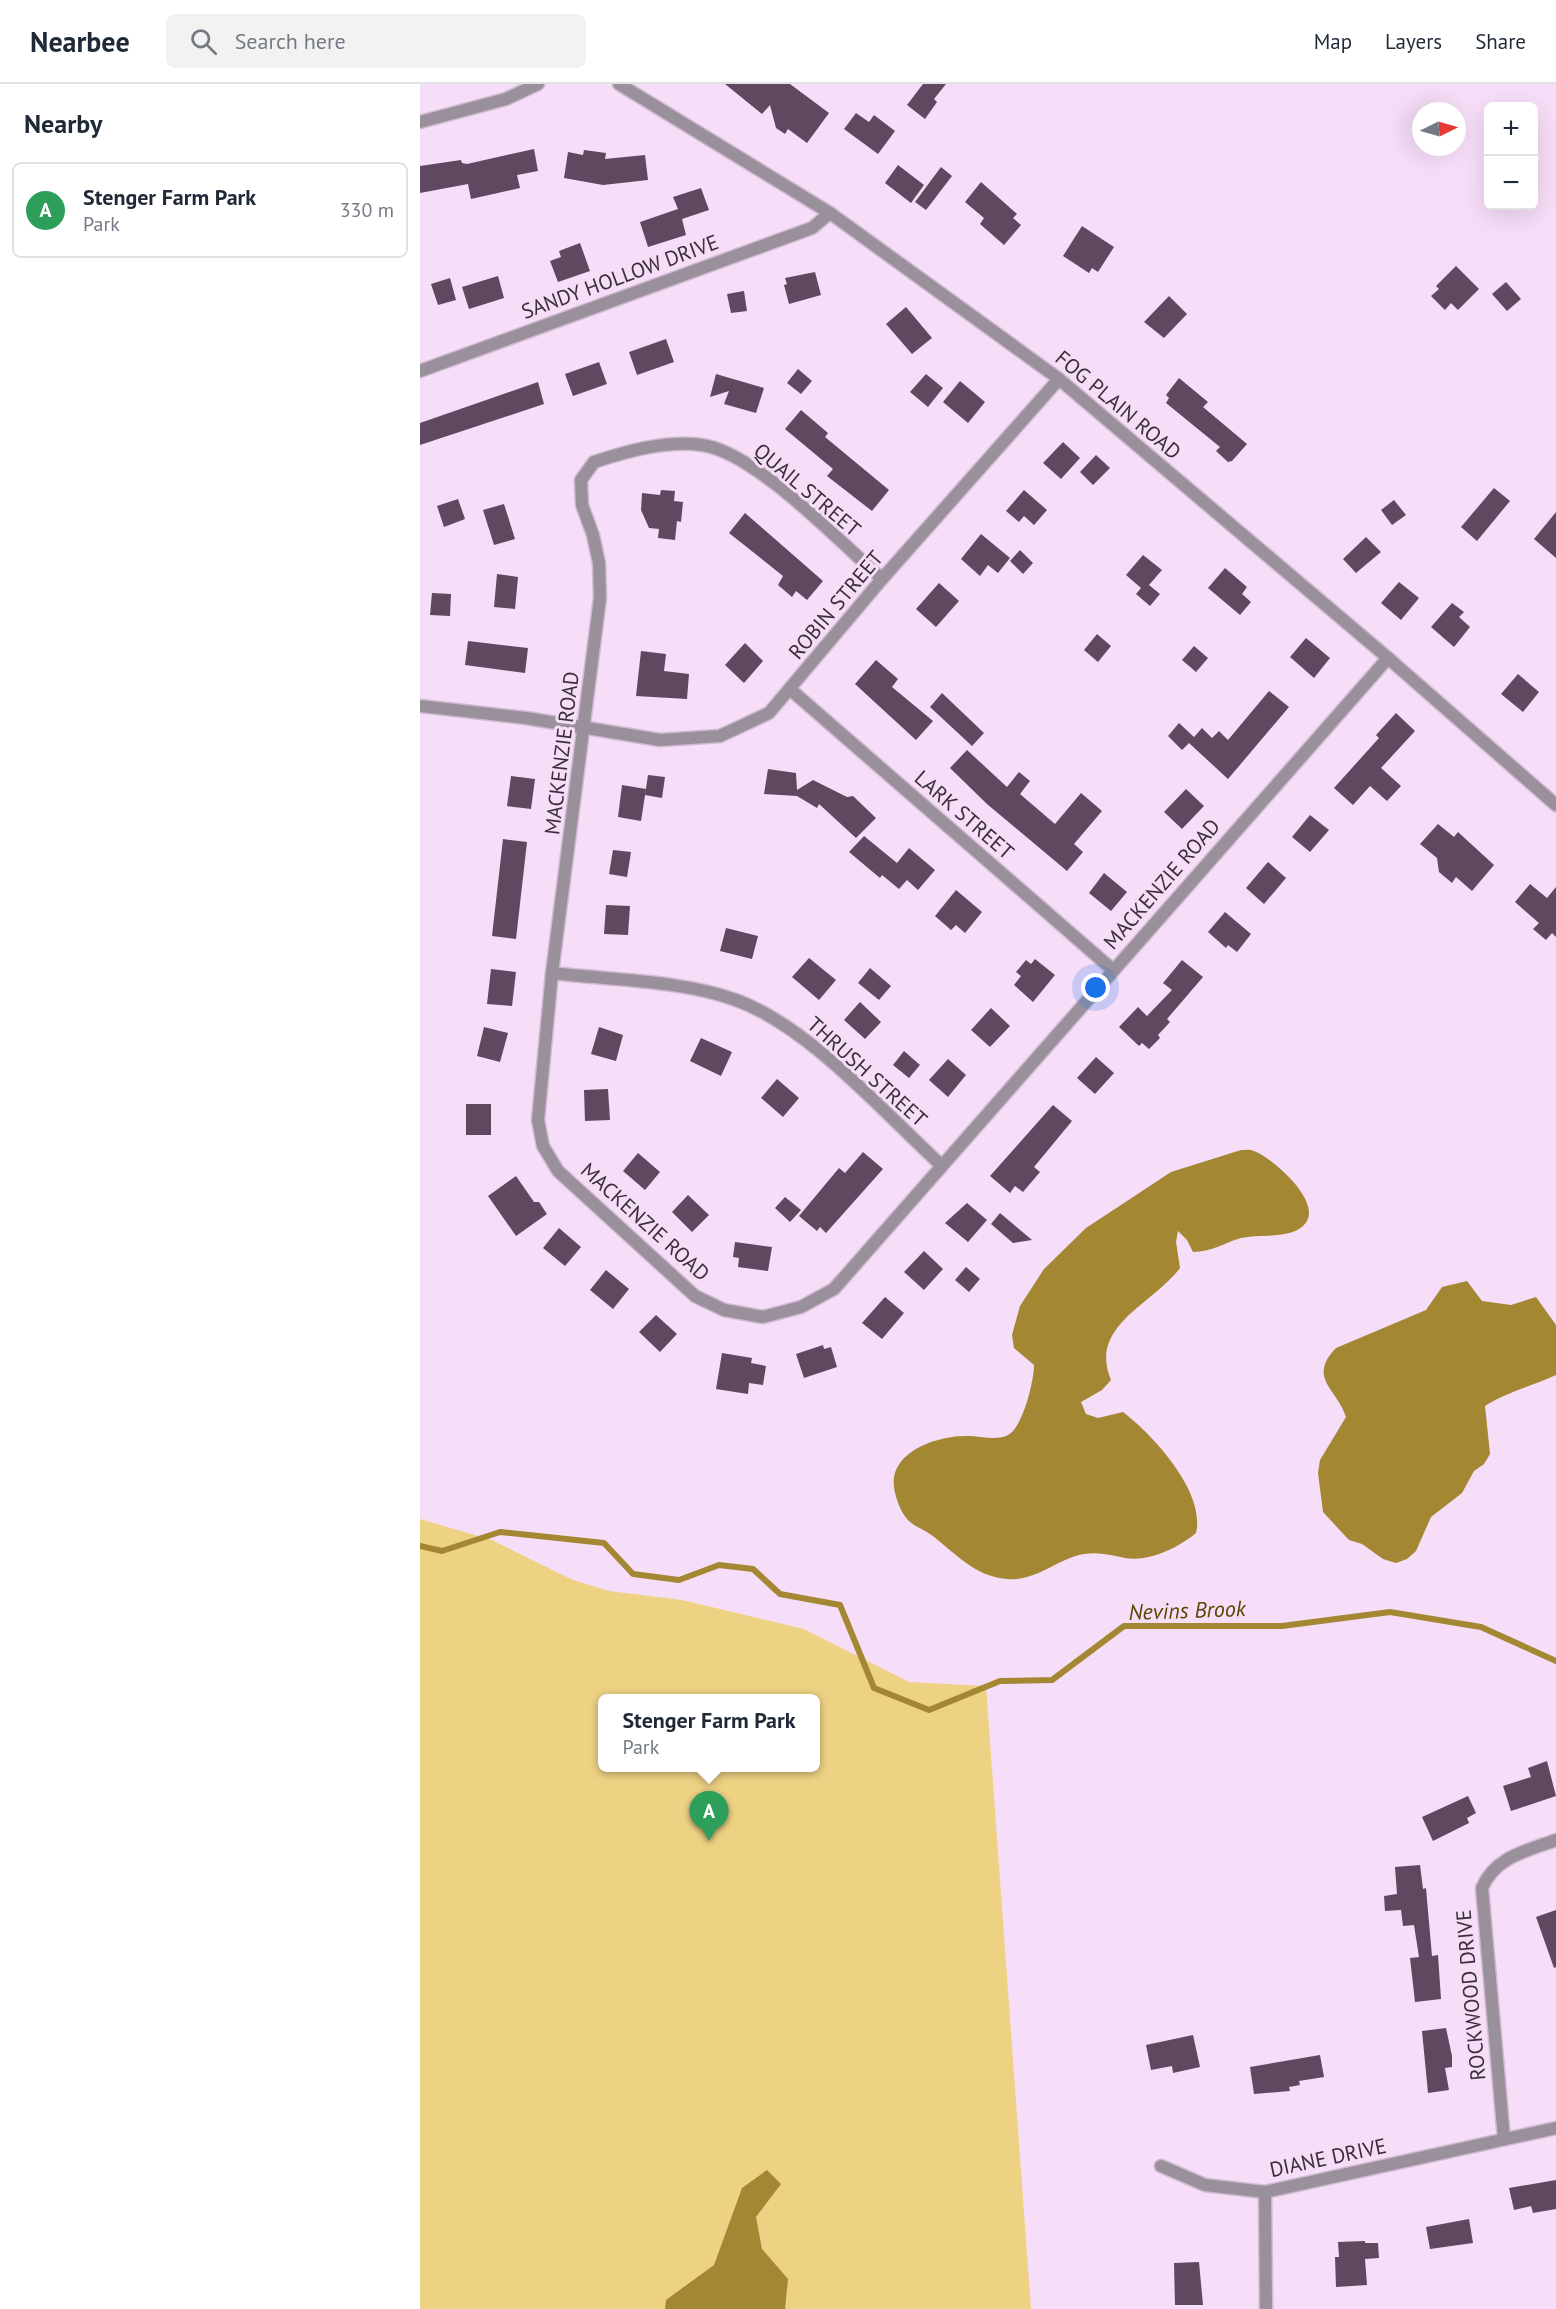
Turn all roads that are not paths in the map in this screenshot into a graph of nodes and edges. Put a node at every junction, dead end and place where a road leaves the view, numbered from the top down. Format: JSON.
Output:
{"nodes":[{"id":1,"x":538,"y":84,"type":"edge"},
{"id":2,"x":619,"y":84,"type":"edge"},
{"id":3,"x":420,"y":122,"type":"edge"},
{"id":4,"x":830,"y":213,"type":"junction"},
{"id":5,"x":420,"y":371,"type":"edge"},
{"id":6,"x":1059,"y":379,"type":"junction"},
{"id":7,"x":594,"y":462,"type":"joint"},
{"id":8,"x":882,"y":579,"type":"junction"},
{"id":9,"x":1388,"y":658,"type":"junction"},
{"id":10,"x":791,"y":690,"type":"junction"},
{"id":11,"x":420,"y":706,"type":"edge"},
{"id":12,"x":585,"y":729,"type":"junction"},
{"id":13,"x":1556,"y":805,"type":"edge"},
{"id":14,"x":1113,"y":970,"type":"junction"},
{"id":15,"x":552,"y":973,"type":"junction"},
{"id":16,"x":941,"y":1166,"type":"junction"},
{"id":17,"x":1556,"y":1840,"type":"edge"},
{"id":18,"x":1556,"y":2128,"type":"edge"},
{"id":19,"x":1504,"y":2139,"type":"junction"},
{"id":20,"x":1161,"y":2166,"type":"dead end"},
{"id":21,"x":1265,"y":2192,"type":"junction"},
{"id":22,"x":1266,"y":2309,"type":"edge"}],
"edges":[{"from":1,"to":3,"type":"street"},
{"from":2,"to":4,"type":"street","name":"FOG PLAIN ROAD"},
{"from":4,"to":5,"type":"street","name":"SANDY HOLLOW DRIVE"},
{"from":4,"to":6,"type":"street","name":"FOG PLAIN ROAD"},
{"from":6,"to":8,"type":"street","name":"ROBIN STREET"},
{"from":6,"to":9,"type":"street","name":"FOG PLAIN ROAD"},
{"from":7,"to":8,"type":"street","name":"QUAIL STREET"},
{"from":7,"to":12,"type":"street","name":"MACKENZIE ROAD"},
{"from":8,"to":10,"type":"street","name":"ROBIN STREET"},
{"from":9,"to":13,"type":"street","name":"FOG PLAIN ROAD"},
{"from":9,"to":14,"type":"street","name":"MACKENZIE ROAD"},
{"from":10,"to":12,"type":"street","name":"ROBIN STREET"},
{"from":10,"to":14,"type":"street","name":"LARK STREET"},
{"from":11,"to":12,"type":"street","name":"ROBIN STREET"},
{"from":12,"to":15,"type":"street","name":"MACKENZIE ROAD"},
{"from":14,"to":16,"type":"street","name":"MACKENZIE ROAD"},
{"from":15,"to":16,"type":"street","name":"THRUSH STREET"},
{"from":15,"to":16,"type":"street","name":"MACKENZIE ROAD"},
{"from":17,"to":19,"type":"street","name":"ROCKWOOD DRIVE"},
{"from":18,"to":19,"type":"street"},
{"from":19,"to":21,"type":"street","name":"DIANE DRIVE"},
{"from":20,"to":21,"type":"street","name":"DIANE DRIVE"},
{"from":21,"to":22,"type":"street"}]}
